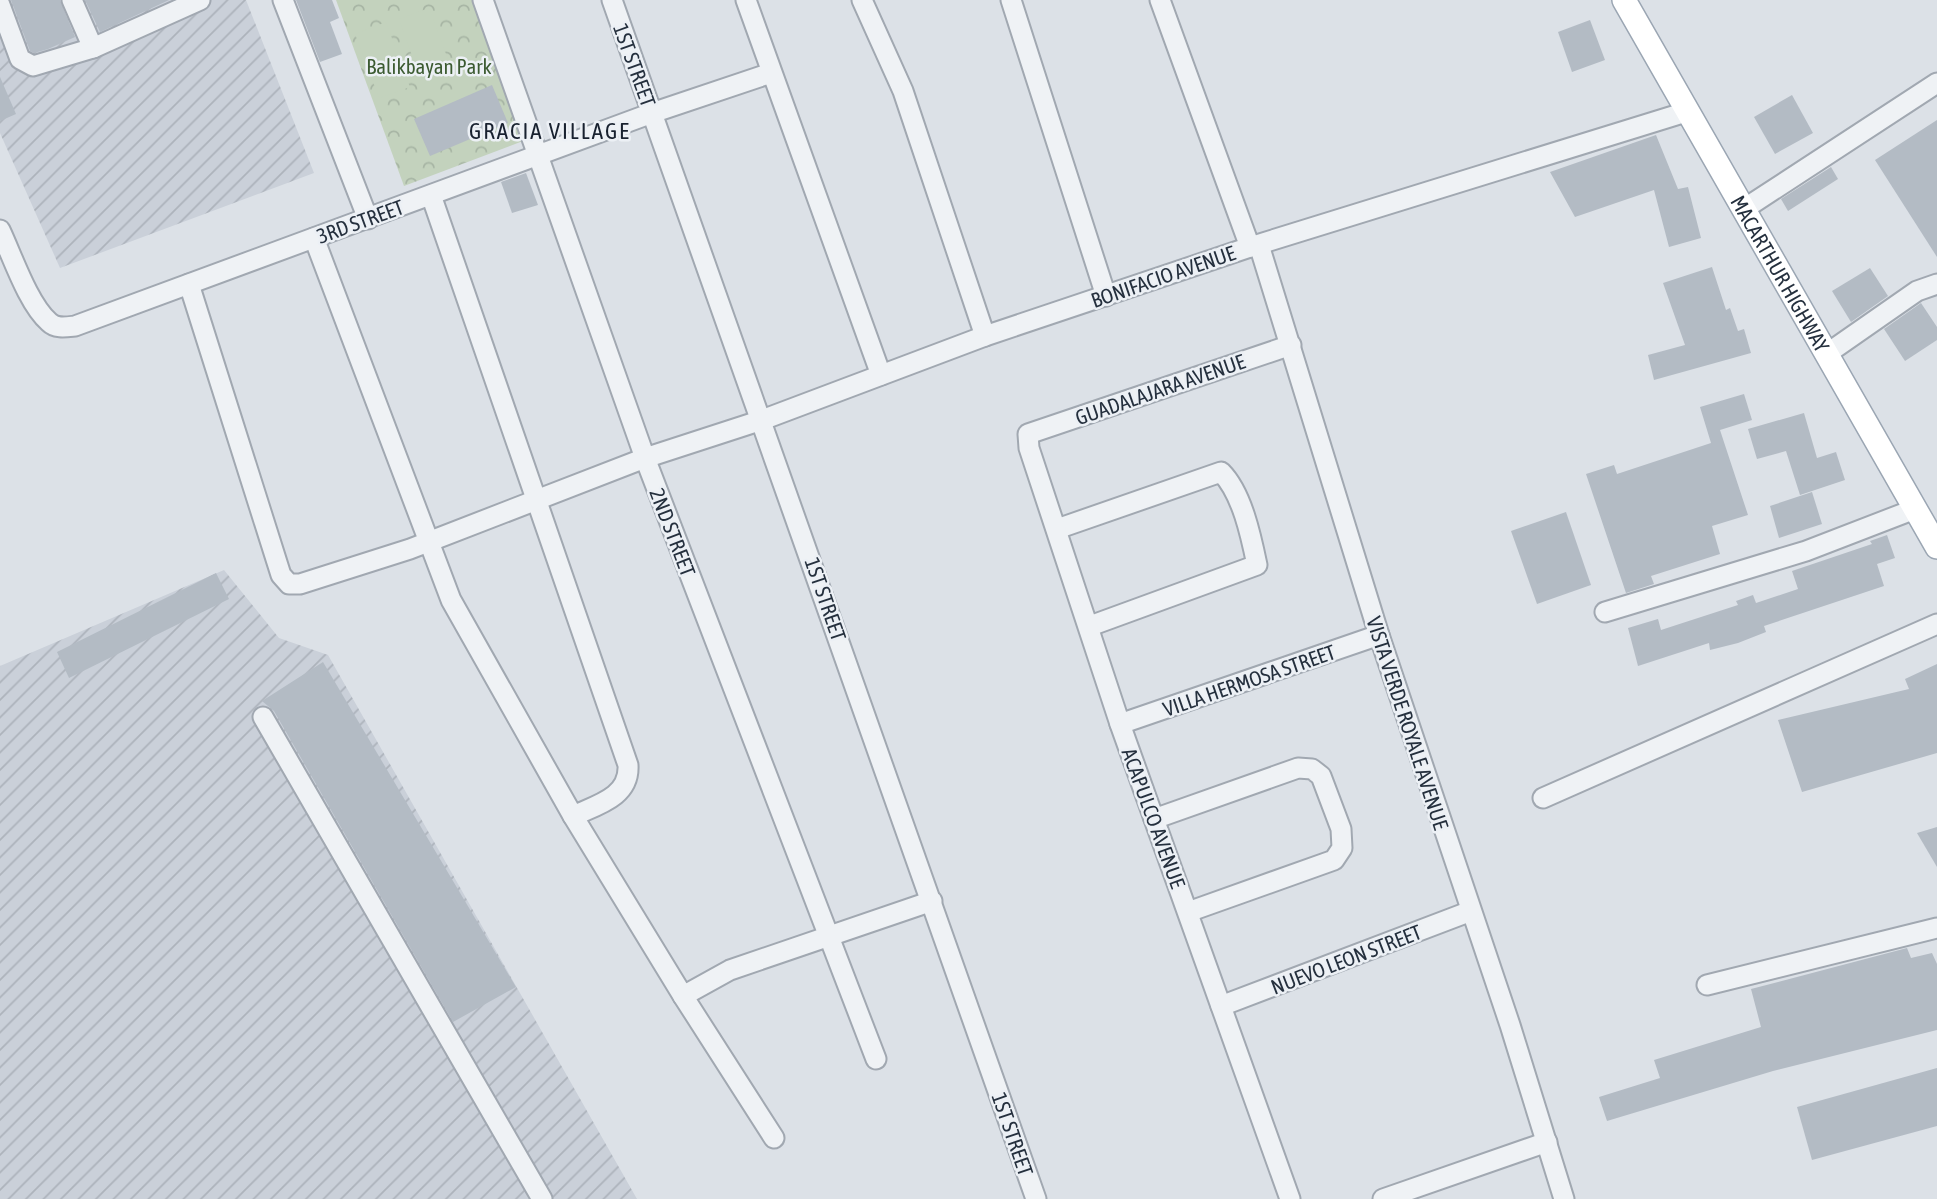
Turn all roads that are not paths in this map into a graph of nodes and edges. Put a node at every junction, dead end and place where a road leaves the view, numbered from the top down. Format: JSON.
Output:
{"nodes":[{"id":1,"x":72,"y":0,"type":"edge"},
{"id":2,"x":200,"y":0,"type":"edge"},
{"id":3,"x":283,"y":0,"type":"edge"},
{"id":4,"x":484,"y":0,"type":"edge"},
{"id":5,"x":612,"y":0,"type":"edge"},
{"id":6,"x":746,"y":0,"type":"edge"},
{"id":7,"x":862,"y":0,"type":"edge"},
{"id":8,"x":1011,"y":0,"type":"edge"},
{"id":9,"x":1160,"y":0,"type":"edge"},
{"id":10,"x":1624,"y":0,"type":"edge"},
{"id":11,"x":0,"y":5,"type":"edge"},
{"id":12,"x":156,"y":9,"type":"edge"},
{"id":13,"x":93,"y":48,"type":"junction"},
{"id":14,"x":771,"y":73,"type":"junction"},
{"id":15,"x":1937,"y":83,"type":"edge"},
{"id":16,"x":1686,"y":112,"type":"junction"},
{"id":17,"x":652,"y":113,"type":"junction"},
{"id":18,"x":538,"y":155,"type":"junction"},
{"id":19,"x":431,"y":195,"type":"junction"},
{"id":20,"x":1744,"y":209,"type":"junction"},
{"id":21,"x":368,"y":219,"type":"junction"},
{"id":22,"x":0,"y":230,"type":"edge"},
{"id":23,"x":314,"y":238,"type":"junction"},
{"id":24,"x":1255,"y":246,"type":"junction"},
{"id":25,"x":189,"y":284,"type":"junction"},
{"id":26,"x":1937,"y":284,"type":"edge"},
{"id":27,"x":1106,"y":296,"type":"junction"},
{"id":28,"x":985,"y":337,"type":"junction"},
{"id":29,"x":1291,"y":345,"type":"junction"},
{"id":30,"x":1828,"y":353,"type":"junction"},
{"id":31,"x":881,"y":375,"type":"junction"},
{"id":32,"x":762,"y":420,"type":"junction"},
{"id":33,"x":1028,"y":434,"type":"joint"},
{"id":34,"x":645,"y":458,"type":"junction"},
{"id":35,"x":536,"y":500,"type":"junction"},
{"id":36,"x":1915,"y":509,"type":"junction"},
{"id":37,"x":1057,"y":529,"type":"junction"},
{"id":38,"x":426,"y":541,"type":"junction"},
{"id":39,"x":1937,"y":547,"type":"edge"},
{"id":40,"x":1605,"y":612,"type":"dead end"},
{"id":41,"x":1937,"y":624,"type":"edge"},
{"id":42,"x":1090,"y":626,"type":"junction"},
{"id":43,"x":1379,"y":635,"type":"junction"},
{"id":44,"x":263,"y":717,"type":"dead end"},
{"id":45,"x":1120,"y":724,"type":"junction"},
{"id":46,"x":1543,"y":798,"type":"dead end"},
{"id":47,"x":573,"y":816,"type":"junction"},
{"id":48,"x":1154,"y":818,"type":"junction"},
{"id":49,"x":932,"y":901,"type":"junction"},
{"id":50,"x":1471,"y":911,"type":"junction"},
{"id":51,"x":1188,"y":912,"type":"junction"},
{"id":52,"x":1937,"y":928,"type":"edge"},
{"id":53,"x":829,"y":938,"type":"junction"},
{"id":54,"x":1707,"y":985,"type":"dead end"},
{"id":55,"x":683,"y":996,"type":"junction"},
{"id":56,"x":1221,"y":1006,"type":"junction"},
{"id":57,"x":876,"y":1059,"type":"dead end"},
{"id":58,"x":774,"y":1138,"type":"dead end"},
{"id":59,"x":1547,"y":1142,"type":"junction"},
{"id":60,"x":542,"y":1199,"type":"edge"},
{"id":61,"x":1036,"y":1199,"type":"edge"},
{"id":62,"x":1290,"y":1199,"type":"edge"},
{"id":63,"x":1383,"y":1199,"type":"edge"},
{"id":64,"x":1564,"y":1199,"type":"edge"}],
"edges":[{"from":1,"to":13,"type":"street"},
{"from":2,"to":12,"type":"street"},
{"from":3,"to":21,"type":"street"},
{"from":4,"to":18,"type":"street","name":"2ND STREET"},
{"from":5,"to":17,"type":"street","name":"1ST STREET"},
{"from":6,"to":14,"type":"street"},
{"from":7,"to":28,"type":"street"},
{"from":8,"to":27,"type":"street"},
{"from":9,"to":24,"type":"street","name":"VISTA VERDE ROYALE AVENUE"},
{"from":10,"to":16,"type":"main road","name":"MACARTHUR HIGHWAY"},
{"from":11,"to":13,"type":"street"},
{"from":12,"to":13,"type":"street"},
{"from":14,"to":17,"type":"street","name":"3RD STREET"},
{"from":14,"to":31,"type":"street"},
{"from":15,"to":20,"type":"street"},
{"from":16,"to":20,"type":"main road","name":"MACARTHUR HIGHWAY"},
{"from":16,"to":24,"type":"street","name":"BONIFACIO AVENUE"},
{"from":17,"to":18,"type":"street","name":"3RD STREET"},
{"from":17,"to":32,"type":"street","name":"1ST STREET"},
{"from":18,"to":19,"type":"street","name":"3RD STREET"},
{"from":18,"to":34,"type":"street","name":"2ND STREET"},
{"from":19,"to":21,"type":"street","name":"3RD STREET"},
{"from":19,"to":35,"type":"street"},
{"from":20,"to":30,"type":"main road","name":"MACARTHUR HIGHWAY"},
{"from":21,"to":23,"type":"street","name":"3RD STREET"},
{"from":22,"to":25,"type":"street","name":"3RD STREET"},
{"from":23,"to":25,"type":"street","name":"3RD STREET"},
{"from":23,"to":38,"type":"street"},
{"from":24,"to":27,"type":"street","name":"BONIFACIO AVENUE"},
{"from":24,"to":29,"type":"street","name":"VISTA VERDE ROYALE AVENUE"},
{"from":25,"to":38,"type":"street","name":"BONIFACIO AVENUE"},
{"from":26,"to":30,"type":"street"},
{"from":27,"to":28,"type":"street","name":"BONIFACIO AVENUE"},
{"from":28,"to":31,"type":"street","name":"BONIFACIO AVENUE"},
{"from":29,"to":33,"type":"street","name":"GUADALAJARA AVENUE"},
{"from":29,"to":43,"type":"street","name":"VISTA VERDE ROYALE AVENUE"},
{"from":30,"to":36,"type":"main road","name":"MACARTHUR HIGHWAY"},
{"from":31,"to":32,"type":"street","name":"BONIFACIO AVENUE"},
{"from":32,"to":34,"type":"street","name":"BONIFACIO AVENUE"},
{"from":32,"to":49,"type":"street","name":"1ST STREET"},
{"from":33,"to":37,"type":"street","name":"ACAPULCO AVENUE"},
{"from":34,"to":35,"type":"street","name":"BONIFACIO AVENUE"},
{"from":34,"to":53,"type":"street","name":"2ND STREET"},
{"from":35,"to":38,"type":"street","name":"BONIFACIO AVENUE"},
{"from":35,"to":47,"type":"street"},
{"from":36,"to":39,"type":"main road","name":"MACARTHUR HIGHWAY"},
{"from":36,"to":40,"type":"street"},
{"from":37,"to":42,"type":"street","name":"ACAPULCO AVENUE"},
{"from":37,"to":42,"type":"street"},
{"from":38,"to":47,"type":"street"},
{"from":41,"to":46,"type":"street"},
{"from":42,"to":45,"type":"street","name":"ACAPULCO AVENUE"},
{"from":43,"to":45,"type":"street","name":"VILLA HERMOSA STREET"},
{"from":43,"to":50,"type":"street","name":"VISTA VERDE ROYALE AVENUE"},
{"from":44,"to":60,"type":"street"},
{"from":45,"to":48,"type":"street","name":"ACAPULCO AVENUE"},
{"from":47,"to":55,"type":"street"},
{"from":48,"to":51,"type":"street","name":"ACAPULCO AVENUE"},
{"from":48,"to":51,"type":"street"},
{"from":49,"to":53,"type":"street"},
{"from":49,"to":61,"type":"street","name":"1ST STREET"},
{"from":50,"to":56,"type":"street","name":"NUEVO LEON STREET"},
{"from":50,"to":59,"type":"street","name":"VISTA VERDE ROYALE AVENUE"},
{"from":51,"to":56,"type":"street","name":"ACAPULCO AVENUE"},
{"from":52,"to":54,"type":"street"},
{"from":53,"to":55,"type":"street"},
{"from":53,"to":57,"type":"street","name":"2ND STREET"},
{"from":55,"to":58,"type":"street"},
{"from":56,"to":62,"type":"street","name":"ACAPULCO AVENUE"},
{"from":59,"to":63,"type":"street"},
{"from":59,"to":64,"type":"street","name":"VISTA VERDE ROYALE AVENUE"}]}
